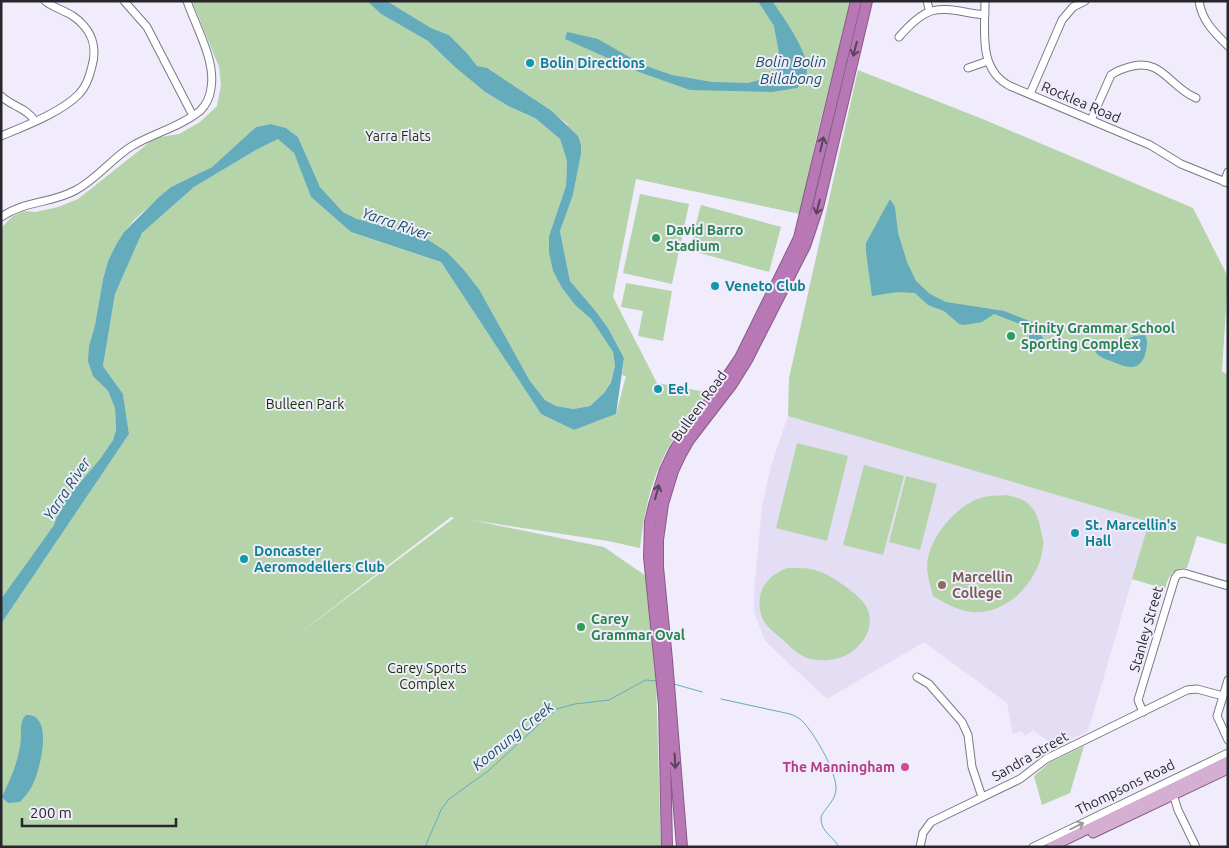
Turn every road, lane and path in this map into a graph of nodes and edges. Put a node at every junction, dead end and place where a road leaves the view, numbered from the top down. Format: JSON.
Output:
{"nodes":[{"id":1,"x":45,"y":1,"type":"edge"},
{"id":2,"x":124,"y":1,"type":"edge"},
{"id":3,"x":187,"y":1,"type":"edge"},
{"id":4,"x":856,"y":1,"type":"edge"},
{"id":5,"x":867,"y":1,"type":"edge"},
{"id":6,"x":985,"y":1,"type":"edge"},
{"id":7,"x":1085,"y":1,"type":"edge"},
{"id":8,"x":1199,"y":1,"type":"edge"},
{"id":9,"x":928,"y":5,"type":"edge"},
{"id":10,"x":985,"y":15,"type":"junction"},
{"id":11,"x":899,"y":38,"type":"dead end"},
{"id":12,"x":1228,"y":46,"type":"edge"},
{"id":13,"x":988,"y":61,"type":"junction"},
{"id":14,"x":968,"y":68,"type":"dead end"},
{"id":15,"x":1030,"y":94,"type":"junction"},
{"id":16,"x":1,"y":96,"type":"edge"},
{"id":17,"x":1196,"y":98,"type":"dead end"},
{"id":18,"x":193,"y":116,"type":"junction"},
{"id":19,"x":1091,"y":120,"type":"junction"},
{"id":20,"x":35,"y":121,"type":"junction"},
{"id":21,"x":1,"y":136,"type":"edge"},
{"id":22,"x":1228,"y":172,"type":"edge"},
{"id":23,"x":1226,"y":183,"type":"edge"},
{"id":24,"x":1,"y":216,"type":"edge"},
{"id":25,"x":1228,"y":586,"type":"edge"},
{"id":26,"x":663,"y":660,"type":"junction"},
{"id":27,"x":917,"y":677,"type":"dead end"},
{"id":28,"x":1228,"y":680,"type":"edge"},
{"id":29,"x":1222,"y":700,"type":"junction"},
{"id":30,"x":1143,"y":712,"type":"junction"},
{"id":31,"x":1227,"y":736,"type":"edge"},
{"id":32,"x":1228,"y":753,"type":"edge"},
{"id":33,"x":1228,"y":761,"type":"edge"},
{"id":34,"x":1228,"y":770,"type":"edge"},
{"id":35,"x":1170,"y":793,"type":"junction"},
{"id":36,"x":982,"y":797,"type":"junction"},
{"id":37,"x":1196,"y":846,"type":"edge"},
{"id":38,"x":667,"y":847,"type":"edge"},
{"id":39,"x":682,"y":847,"type":"edge"},
{"id":40,"x":920,"y":847,"type":"edge"},
{"id":41,"x":1033,"y":847,"type":"edge"},
{"id":42,"x":1051,"y":847,"type":"edge"},
{"id":43,"x":1064,"y":847,"type":"edge"}],
"edges":[{"from":1,"to":20,"type":"street"},
{"from":2,"to":18,"type":"street"},
{"from":3,"to":18,"type":"street"},
{"from":26,"to":4,"type":"highway","name":"Bulleen Road","one_way":true},
{"from":5,"to":26,"type":"highway","name":"Bulleen Road","one_way":true},
{"from":6,"to":10,"type":"street"},
{"from":7,"to":15,"type":"street"},
{"from":8,"to":12,"type":"street"},
{"from":9,"to":10,"type":"street"},
{"from":9,"to":11,"type":"street"},
{"from":10,"to":13,"type":"street"},
{"from":13,"to":14,"type":"street"},
{"from":13,"to":15,"type":"street","name":"Rocklea Road"},
{"from":15,"to":19,"type":"street","name":"Rocklea Road"},
{"from":16,"to":20,"type":"street"},
{"from":17,"to":19,"type":"street"},
{"from":18,"to":24,"type":"street"},
{"from":19,"to":23,"type":"street","name":"Rocklea Road"},
{"from":20,"to":21,"type":"street"},
{"from":22,"to":23,"type":"street"},
{"from":25,"to":30,"type":"street","name":"Stanley Street"},
{"from":26,"to":38,"type":"highway","name":"Bulleen Road"},
{"from":26,"to":39,"type":"highway","name":"Bulleen Road","one_way":true},
{"from":27,"to":36,"type":"street"},
{"from":28,"to":29,"type":"street"},
{"from":29,"to":30,"type":"street","name":"Sandra Street"},
{"from":29,"to":31,"type":"street"},
{"from":30,"to":36,"type":"street","name":"Sandra Street"},
{"from":41,"to":32,"type":"street","name":"Thompsons Road","one_way":true},
{"from":33,"to":35,"type":"main road","name":"Thompsons Road"},
{"from":34,"to":35,"type":"main road","name":"Thompsons Road"},
{"from":35,"to":37,"type":"street"},
{"from":35,"to":42,"type":"main road","name":"Thompsons Road"},
{"from":35,"to":43,"type":"main road","name":"Thompsons Road"},
{"from":36,"to":40,"type":"street","name":"Sandra Street"}]}
